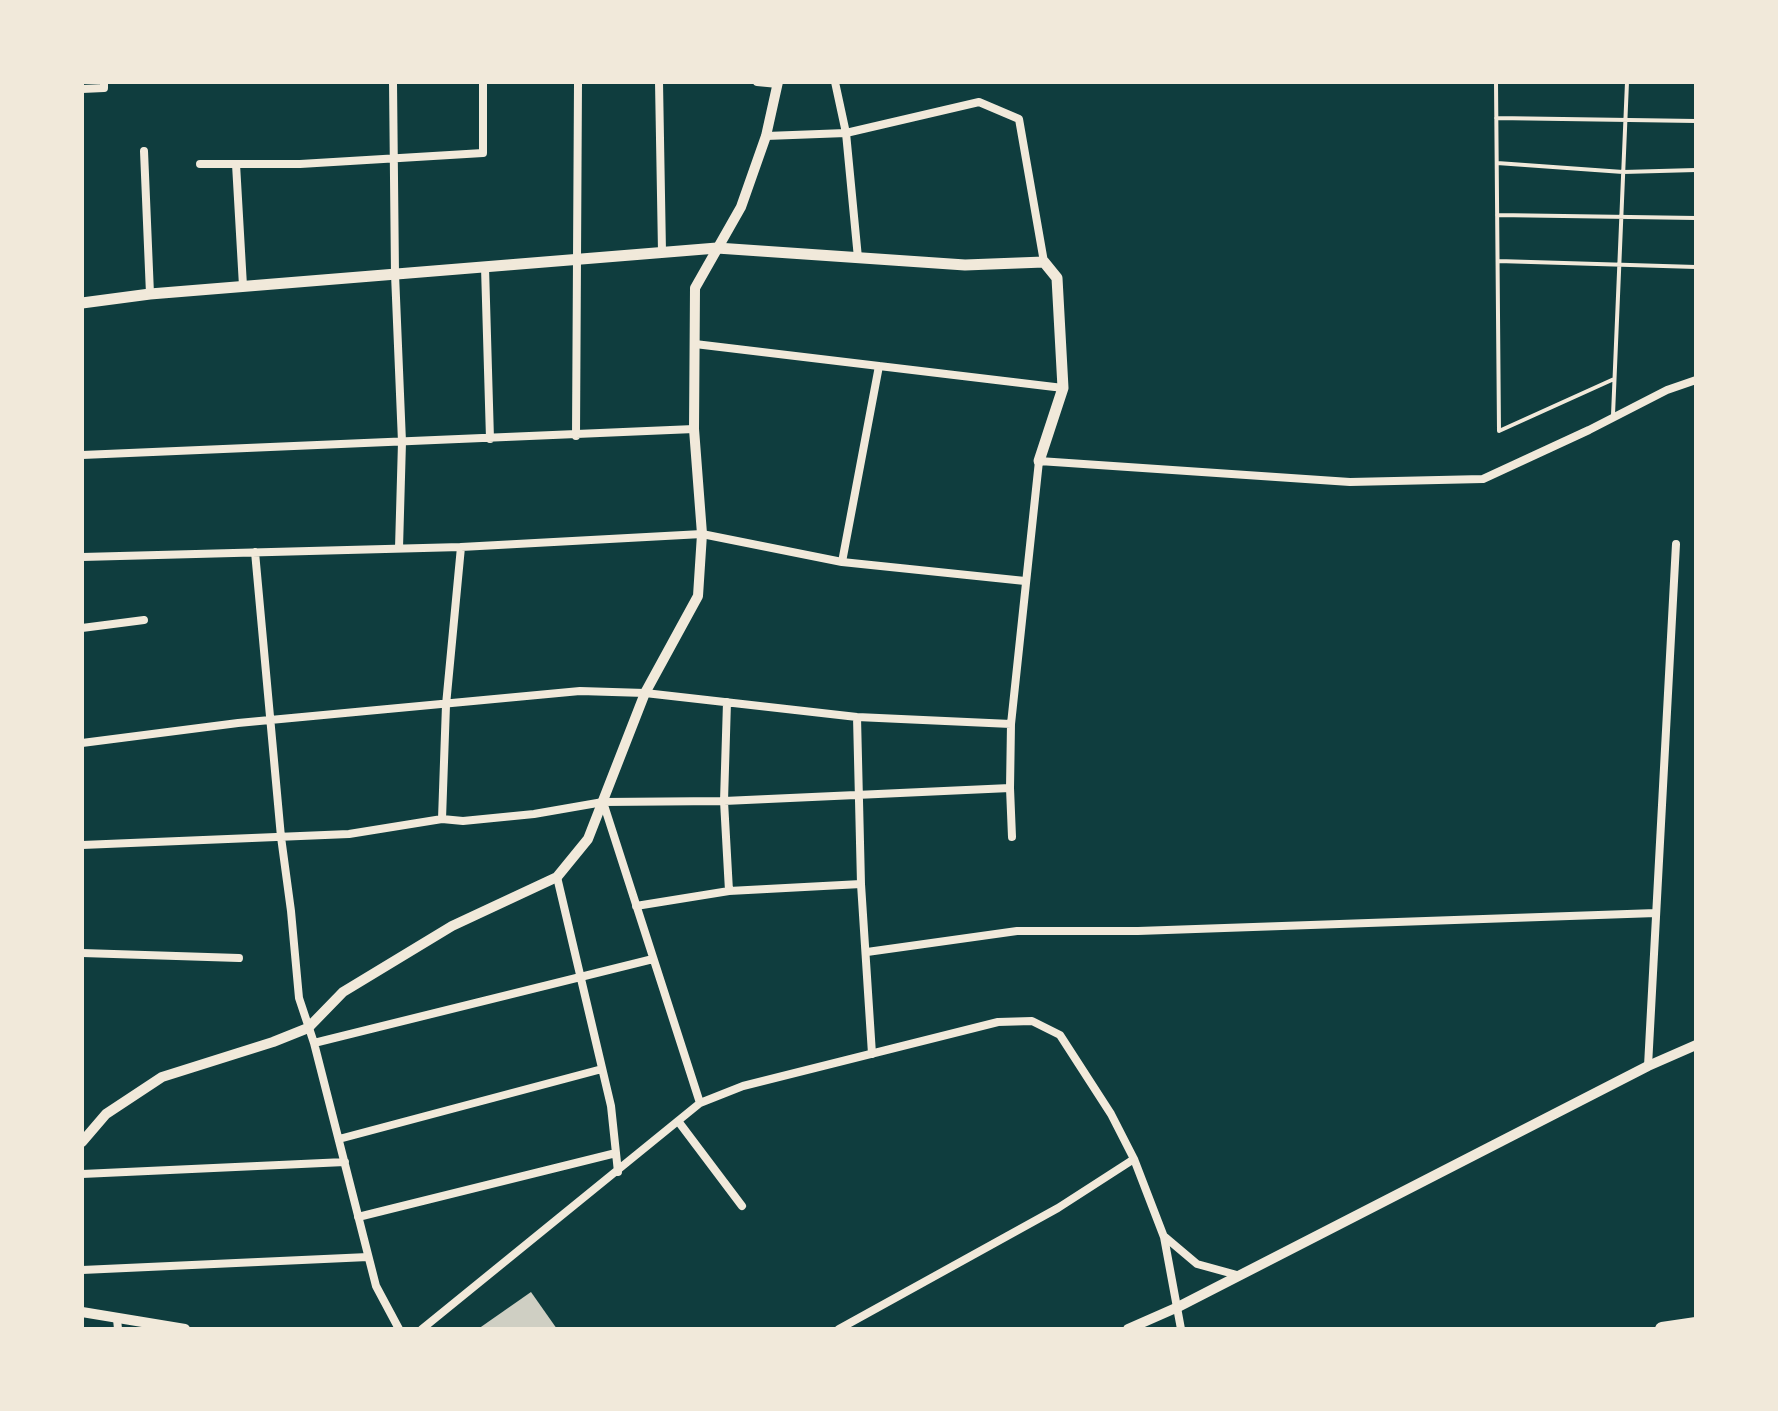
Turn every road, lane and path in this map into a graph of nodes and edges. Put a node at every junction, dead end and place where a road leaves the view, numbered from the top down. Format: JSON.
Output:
{"nodes":[{"id":1,"x":104,"y":82,"type":"edge"},
{"id":2,"x":393,"y":82,"type":"edge"},
{"id":3,"x":483,"y":82,"type":"edge"},
{"id":4,"x":578,"y":82,"type":"edge"},
{"id":5,"x":659,"y":82,"type":"edge"},
{"id":6,"x":757,"y":82,"type":"edge"},
{"id":7,"x":835,"y":82,"type":"edge"},
{"id":8,"x":1496,"y":82,"type":"edge"},
{"id":9,"x":1627,"y":82,"type":"edge"},
{"id":10,"x":778,"y":83,"type":"edge"},
{"id":11,"x":82,"y":89,"type":"edge"},
{"id":12,"x":1496,"y":118,"type":"junction"},
{"id":13,"x":1625,"y":121,"type":"junction"},
{"id":14,"x":1696,"y":121,"type":"edge"},
{"id":15,"x":846,"y":133,"type":"junction"},
{"id":16,"x":766,"y":136,"type":"junction"},
{"id":17,"x":144,"y":151,"type":"dead end"},
{"id":18,"x":392,"y":157,"type":"junction"},
{"id":19,"x":1497,"y":163,"type":"junction"},
{"id":20,"x":200,"y":164,"type":"dead end"},
{"id":21,"x":236,"y":164,"type":"junction"},
{"id":22,"x":1696,"y":170,"type":"edge"},
{"id":23,"x":1623,"y":172,"type":"junction"},
{"id":24,"x":1497,"y":215,"type":"junction"},
{"id":25,"x":1621,"y":218,"type":"junction"},
{"id":26,"x":1696,"y":218,"type":"edge"},
{"id":27,"x":717,"y":248,"type":"junction"},
{"id":28,"x":662,"y":252,"type":"junction"},
{"id":29,"x":858,"y":258,"type":"junction"},
{"id":30,"x":577,"y":259,"type":"junction"},
{"id":31,"x":1498,"y":261,"type":"junction"},
{"id":32,"x":1044,"y":262,"type":"junction"},
{"id":33,"x":1619,"y":265,"type":"junction"},
{"id":34,"x":485,"y":267,"type":"junction"},
{"id":35,"x":1696,"y":267,"type":"edge"},
{"id":36,"x":395,"y":274,"type":"junction"},
{"id":37,"x":243,"y":286,"type":"junction"},
{"id":38,"x":150,"y":294,"type":"junction"},
{"id":39,"x":82,"y":303,"type":"edge"},
{"id":40,"x":695,"y":344,"type":"junction"},
{"id":41,"x":879,"y":366,"type":"junction"},
{"id":42,"x":1614,"y":379,"type":"junction"},
{"id":43,"x":1696,"y":380,"type":"edge"},
{"id":44,"x":1063,"y":388,"type":"junction"},
{"id":45,"x":1612,"y":418,"type":"junction"},
{"id":46,"x":694,"y":429,"type":"junction"},
{"id":47,"x":576,"y":436,"type":"junction"},
{"id":48,"x":490,"y":439,"type":"junction"},
{"id":49,"x":402,"y":442,"type":"junction"},
{"id":50,"x":82,"y":455,"type":"edge"},
{"id":51,"x":1039,"y":461,"type":"junction"},
{"id":52,"x":702,"y":534,"type":"junction"},
{"id":53,"x":1676,"y":544,"type":"dead end"},
{"id":54,"x":461,"y":547,"type":"junction"},
{"id":55,"x":399,"y":548,"type":"junction"},
{"id":56,"x":255,"y":552,"type":"junction"},
{"id":57,"x":82,"y":557,"type":"edge"},
{"id":58,"x":842,"y":562,"type":"junction"},
{"id":59,"x":1025,"y":581,"type":"junction"},
{"id":60,"x":144,"y":620,"type":"dead end"},
{"id":61,"x":82,"y":628,"type":"edge"},
{"id":62,"x":645,"y":693,"type":"junction"},
{"id":63,"x":727,"y":702,"type":"junction"},
{"id":64,"x":446,"y":705,"type":"junction"},
{"id":65,"x":857,"y":717,"type":"junction"},
{"id":66,"x":270,"y":720,"type":"junction"},
{"id":67,"x":1011,"y":724,"type":"junction"},
{"id":68,"x":82,"y":743,"type":"edge"},
{"id":69,"x":1010,"y":788,"type":"junction"},
{"id":70,"x":858,"y":796,"type":"junction"},
{"id":71,"x":724,"y":801,"type":"junction"},
{"id":72,"x":603,"y":802,"type":"junction"},
{"id":73,"x":442,"y":819,"type":"junction"},
{"id":74,"x":281,"y":837,"type":"junction"},
{"id":75,"x":1012,"y":837,"type":"dead end"},
{"id":76,"x":82,"y":845,"type":"edge"},
{"id":77,"x":557,"y":877,"type":"junction"},
{"id":78,"x":861,"y":884,"type":"junction"},
{"id":79,"x":729,"y":891,"type":"junction"},
{"id":80,"x":636,"y":906,"type":"junction"},
{"id":81,"x":1656,"y":913,"type":"junction"},
{"id":82,"x":867,"y":952,"type":"junction"},
{"id":83,"x":82,"y":953,"type":"edge"},
{"id":84,"x":239,"y":958,"type":"dead end"},
{"id":85,"x":653,"y":959,"type":"junction"},
{"id":86,"x":579,"y":978,"type":"junction"},
{"id":87,"x":308,"y":1028,"type":"junction"},
{"id":88,"x":314,"y":1043,"type":"junction"},
{"id":89,"x":1696,"y":1045,"type":"edge"},
{"id":90,"x":872,"y":1054,"type":"junction"},
{"id":91,"x":1648,"y":1066,"type":"junction"},
{"id":92,"x":602,"y":1069,"type":"junction"},
{"id":93,"x":700,"y":1103,"type":"junction"},
{"id":94,"x":678,"y":1121,"type":"junction"},
{"id":95,"x":339,"y":1139,"type":"junction"},
{"id":96,"x":82,"y":1142,"type":"edge"},
{"id":97,"x":616,"y":1153,"type":"junction"},
{"id":98,"x":1134,"y":1159,"type":"junction"},
{"id":99,"x":345,"y":1162,"type":"junction"},
{"id":100,"x":618,"y":1172,"type":"junction"},
{"id":101,"x":82,"y":1174,"type":"edge"},
{"id":102,"x":742,"y":1206,"type":"dead end"},
{"id":103,"x":358,"y":1217,"type":"junction"},
{"id":104,"x":1164,"y":1237,"type":"junction"},
{"id":105,"x":368,"y":1257,"type":"junction"},
{"id":106,"x":82,"y":1270,"type":"edge"},
{"id":107,"x":1237,"y":1275,"type":"junction"},
{"id":108,"x":1178,"y":1307,"type":"junction"},
{"id":109,"x":82,"y":1312,"type":"edge"},
{"id":110,"x":118,"y":1324,"type":"edge"},
{"id":111,"x":1696,"y":1324,"type":"edge"},
{"id":112,"x":185,"y":1329,"type":"edge"},
{"id":113,"x":399,"y":1329,"type":"edge"},
{"id":114,"x":422,"y":1329,"type":"edge"},
{"id":115,"x":839,"y":1329,"type":"edge"},
{"id":116,"x":1128,"y":1329,"type":"edge"},
{"id":117,"x":1181,"y":1329,"type":"edge"},
{"id":118,"x":1662,"y":1329,"type":"edge"}],
"edges":[{"from":1,"to":11,"type":"street"},
{"from":2,"to":18,"type":"street"},
{"from":3,"to":18,"type":"street"},
{"from":4,"to":30,"type":"street"},
{"from":5,"to":28,"type":"street"},
{"from":6,"to":10,"type":"street"},
{"from":7,"to":15,"type":"street"},
{"from":8,"to":12,"type":"lane"},
{"from":9,"to":13,"type":"lane"},
{"from":10,"to":16,"type":"street"},
{"from":12,"to":13,"type":"lane"},
{"from":12,"to":19,"type":"lane"},
{"from":13,"to":14,"type":"lane"},
{"from":13,"to":23,"type":"lane"},
{"from":15,"to":16,"type":"street"},
{"from":15,"to":29,"type":"street"},
{"from":15,"to":32,"type":"street"},
{"from":16,"to":27,"type":"street"},
{"from":17,"to":38,"type":"street"},
{"from":18,"to":21,"type":"street"},
{"from":18,"to":36,"type":"street"},
{"from":19,"to":23,"type":"lane"},
{"from":19,"to":24,"type":"lane"},
{"from":20,"to":21,"type":"street"},
{"from":21,"to":37,"type":"street"},
{"from":22,"to":23,"type":"lane"},
{"from":23,"to":25,"type":"lane"},
{"from":24,"to":25,"type":"lane"},
{"from":24,"to":31,"type":"lane"},
{"from":25,"to":26,"type":"lane"},
{"from":25,"to":33,"type":"lane"},
{"from":27,"to":28,"type":"main road"},
{"from":27,"to":29,"type":"main road"},
{"from":27,"to":40,"type":"street"},
{"from":28,"to":30,"type":"main road"},
{"from":29,"to":32,"type":"main road"},
{"from":30,"to":34,"type":"main road"},
{"from":30,"to":47,"type":"street"},
{"from":31,"to":33,"type":"lane"},
{"from":31,"to":42,"type":"lane"},
{"from":32,"to":44,"type":"main road"},
{"from":33,"to":35,"type":"lane"},
{"from":33,"to":42,"type":"lane"},
{"from":34,"to":36,"type":"main road"},
{"from":34,"to":48,"type":"street"},
{"from":36,"to":37,"type":"main road"},
{"from":36,"to":49,"type":"street"},
{"from":37,"to":38,"type":"main road"},
{"from":38,"to":39,"type":"main road"},
{"from":40,"to":41,"type":"street"},
{"from":40,"to":46,"type":"street"},
{"from":41,"to":44,"type":"street"},
{"from":41,"to":58,"type":"street"},
{"from":42,"to":45,"type":"lane"},
{"from":43,"to":45,"type":"street"},
{"from":44,"to":51,"type":"main road"},
{"from":45,"to":51,"type":"street"},
{"from":46,"to":47,"type":"street"},
{"from":46,"to":52,"type":"street"},
{"from":47,"to":48,"type":"street"},
{"from":48,"to":49,"type":"street"},
{"from":49,"to":50,"type":"street"},
{"from":49,"to":55,"type":"street"},
{"from":51,"to":59,"type":"street"},
{"from":52,"to":54,"type":"street"},
{"from":52,"to":58,"type":"street"},
{"from":52,"to":62,"type":"street"},
{"from":53,"to":81,"type":"street"},
{"from":54,"to":55,"type":"street"},
{"from":54,"to":64,"type":"street"},
{"from":55,"to":56,"type":"street"},
{"from":56,"to":57,"type":"street"},
{"from":56,"to":66,"type":"street"},
{"from":58,"to":59,"type":"street"},
{"from":59,"to":67,"type":"street"},
{"from":60,"to":61,"type":"street"},
{"from":62,"to":63,"type":"street"},
{"from":62,"to":64,"type":"street"},
{"from":62,"to":72,"type":"street"},
{"from":63,"to":65,"type":"street"},
{"from":63,"to":71,"type":"street"},
{"from":64,"to":66,"type":"street"},
{"from":64,"to":73,"type":"street"},
{"from":65,"to":67,"type":"street"},
{"from":65,"to":70,"type":"street"},
{"from":66,"to":68,"type":"street"},
{"from":66,"to":74,"type":"street"},
{"from":67,"to":69,"type":"street"},
{"from":69,"to":70,"type":"street"},
{"from":69,"to":75,"type":"street"},
{"from":70,"to":71,"type":"street"},
{"from":70,"to":78,"type":"street"},
{"from":71,"to":72,"type":"street"},
{"from":71,"to":79,"type":"street"},
{"from":72,"to":73,"type":"street"},
{"from":72,"to":77,"type":"street"},
{"from":72,"to":80,"type":"street"},
{"from":73,"to":74,"type":"street"},
{"from":74,"to":76,"type":"street"},
{"from":74,"to":87,"type":"street"},
{"from":77,"to":86,"type":"street"},
{"from":77,"to":87,"type":"street"},
{"from":78,"to":79,"type":"street"},
{"from":78,"to":82,"type":"street"},
{"from":79,"to":80,"type":"street"},
{"from":80,"to":85,"type":"street"},
{"from":81,"to":82,"type":"street"},
{"from":81,"to":91,"type":"street"},
{"from":82,"to":90,"type":"street"},
{"from":83,"to":84,"type":"street"},
{"from":85,"to":86,"type":"street"},
{"from":85,"to":93,"type":"street"},
{"from":86,"to":88,"type":"street"},
{"from":86,"to":92,"type":"street"},
{"from":87,"to":88,"type":"street"},
{"from":87,"to":96,"type":"street"},
{"from":88,"to":95,"type":"street"},
{"from":89,"to":91,"type":"street"},
{"from":90,"to":93,"type":"street"},
{"from":90,"to":98,"type":"street"},
{"from":91,"to":107,"type":"street"},
{"from":92,"to":95,"type":"street"},
{"from":92,"to":97,"type":"street"},
{"from":93,"to":94,"type":"street"},
{"from":94,"to":100,"type":"street"},
{"from":94,"to":102,"type":"street"},
{"from":95,"to":99,"type":"street"},
{"from":97,"to":100,"type":"street"},
{"from":97,"to":103,"type":"street"},
{"from":98,"to":104,"type":"street"},
{"from":98,"to":115,"type":"street"},
{"from":99,"to":101,"type":"street"},
{"from":99,"to":103,"type":"street"},
{"from":100,"to":114,"type":"street"},
{"from":103,"to":105,"type":"street"},
{"from":104,"to":107,"type":"street"},
{"from":104,"to":108,"type":"street"},
{"from":105,"to":106,"type":"street"},
{"from":105,"to":113,"type":"street"},
{"from":107,"to":108,"type":"street"},
{"from":108,"to":116,"type":"street"},
{"from":108,"to":117,"type":"street"},
{"from":109,"to":110,"type":"street"},
{"from":110,"to":112,"type":"street"},
{"from":111,"to":118,"type":"highway"}]}
